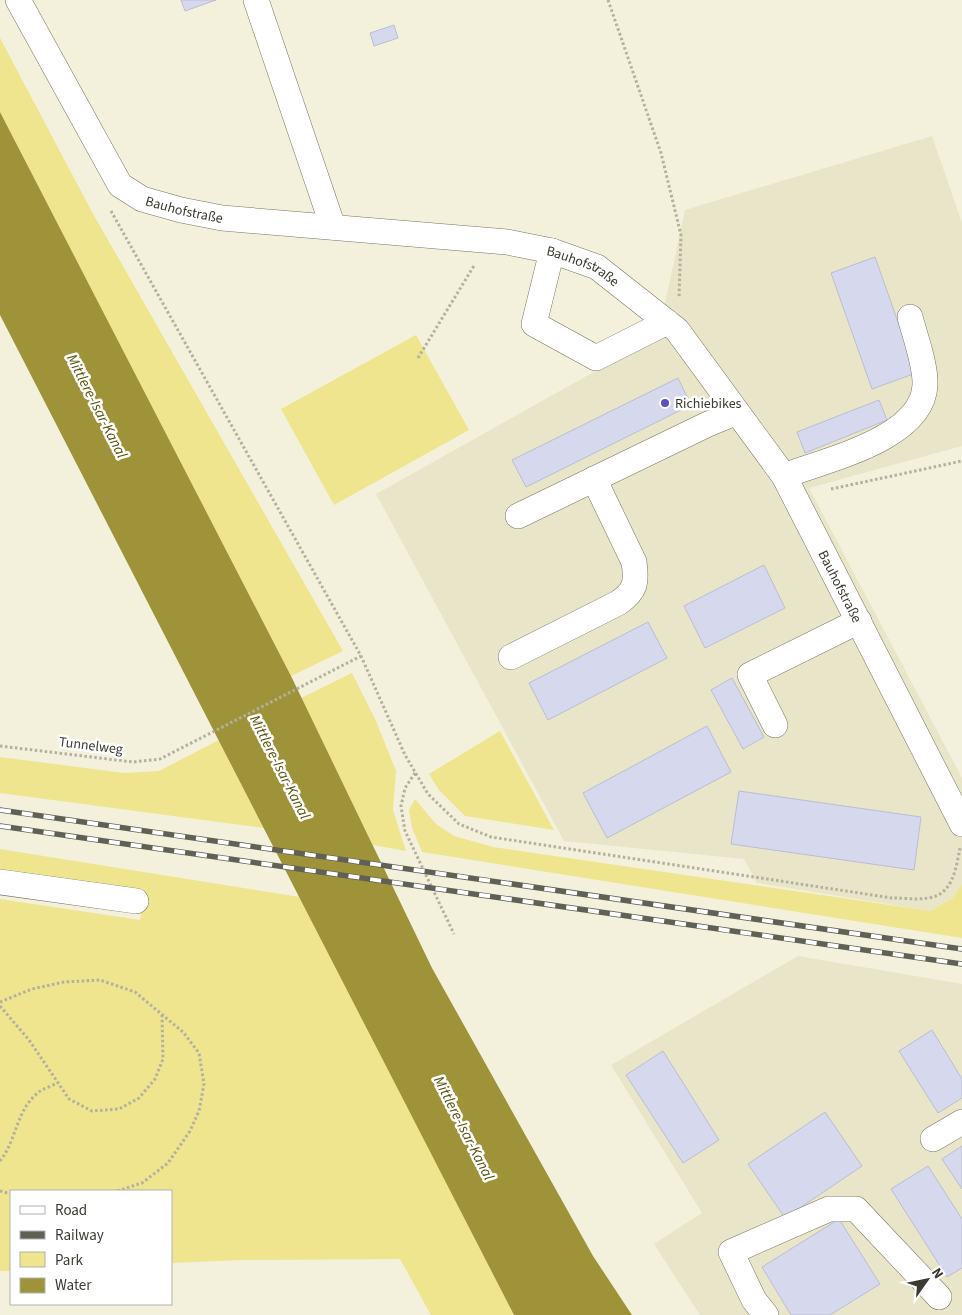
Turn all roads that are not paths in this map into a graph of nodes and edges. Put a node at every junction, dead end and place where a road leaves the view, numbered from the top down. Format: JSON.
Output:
{"nodes":[{"id":1,"x":18,"y":0,"type":"edge"},
{"id":2,"x":256,"y":0,"type":"edge"},
{"id":3,"x":333,"y":227,"type":"junction"},
{"id":4,"x":552,"y":251,"type":"junction"},
{"id":5,"x":910,"y":317,"type":"dead end"},
{"id":6,"x":672,"y":326,"type":"junction"},
{"id":7,"x":737,"y":412,"type":"junction"},
{"id":8,"x":594,"y":479,"type":"junction"},
{"id":9,"x":789,"y":487,"type":"junction"},
{"id":10,"x":518,"y":516,"type":"dead end"},
{"id":11,"x":859,"y":621,"type":"junction"},
{"id":12,"x":511,"y":657,"type":"dead end"},
{"id":13,"x":774,"y":725,"type":"dead end"},
{"id":14,"x":961,"y":834,"type":"edge"},
{"id":15,"x":0,"y":882,"type":"edge"},
{"id":16,"x":136,"y":901,"type":"dead end"},
{"id":17,"x":962,"y":1122,"type":"edge"},
{"id":18,"x":933,"y":1139,"type":"dead end"},
{"id":19,"x":939,"y":1297,"type":"dead end"},
{"id":20,"x":766,"y":1315,"type":"edge"}],
"edges":[{"from":1,"to":3,"type":"street","name":"Bauhofstraße"},
{"from":2,"to":3,"type":"street"},
{"from":3,"to":4,"type":"street","name":"Bauhofstraße"},
{"from":4,"to":6,"type":"street","name":"Bauhofstraße"},
{"from":4,"to":6,"type":"street"},
{"from":5,"to":9,"type":"street"},
{"from":6,"to":7,"type":"street","name":"Bauhofstraße"},
{"from":7,"to":8,"type":"street"},
{"from":7,"to":9,"type":"street","name":"Bauhofstraße"},
{"from":8,"to":10,"type":"street"},
{"from":8,"to":12,"type":"street"},
{"from":9,"to":11,"type":"street","name":"Bauhofstraße"},
{"from":11,"to":13,"type":"street"},
{"from":11,"to":14,"type":"street","name":"Bauhofstraße"},
{"from":15,"to":16,"type":"street"},
{"from":17,"to":18,"type":"street"},
{"from":19,"to":20,"type":"street"}]}
